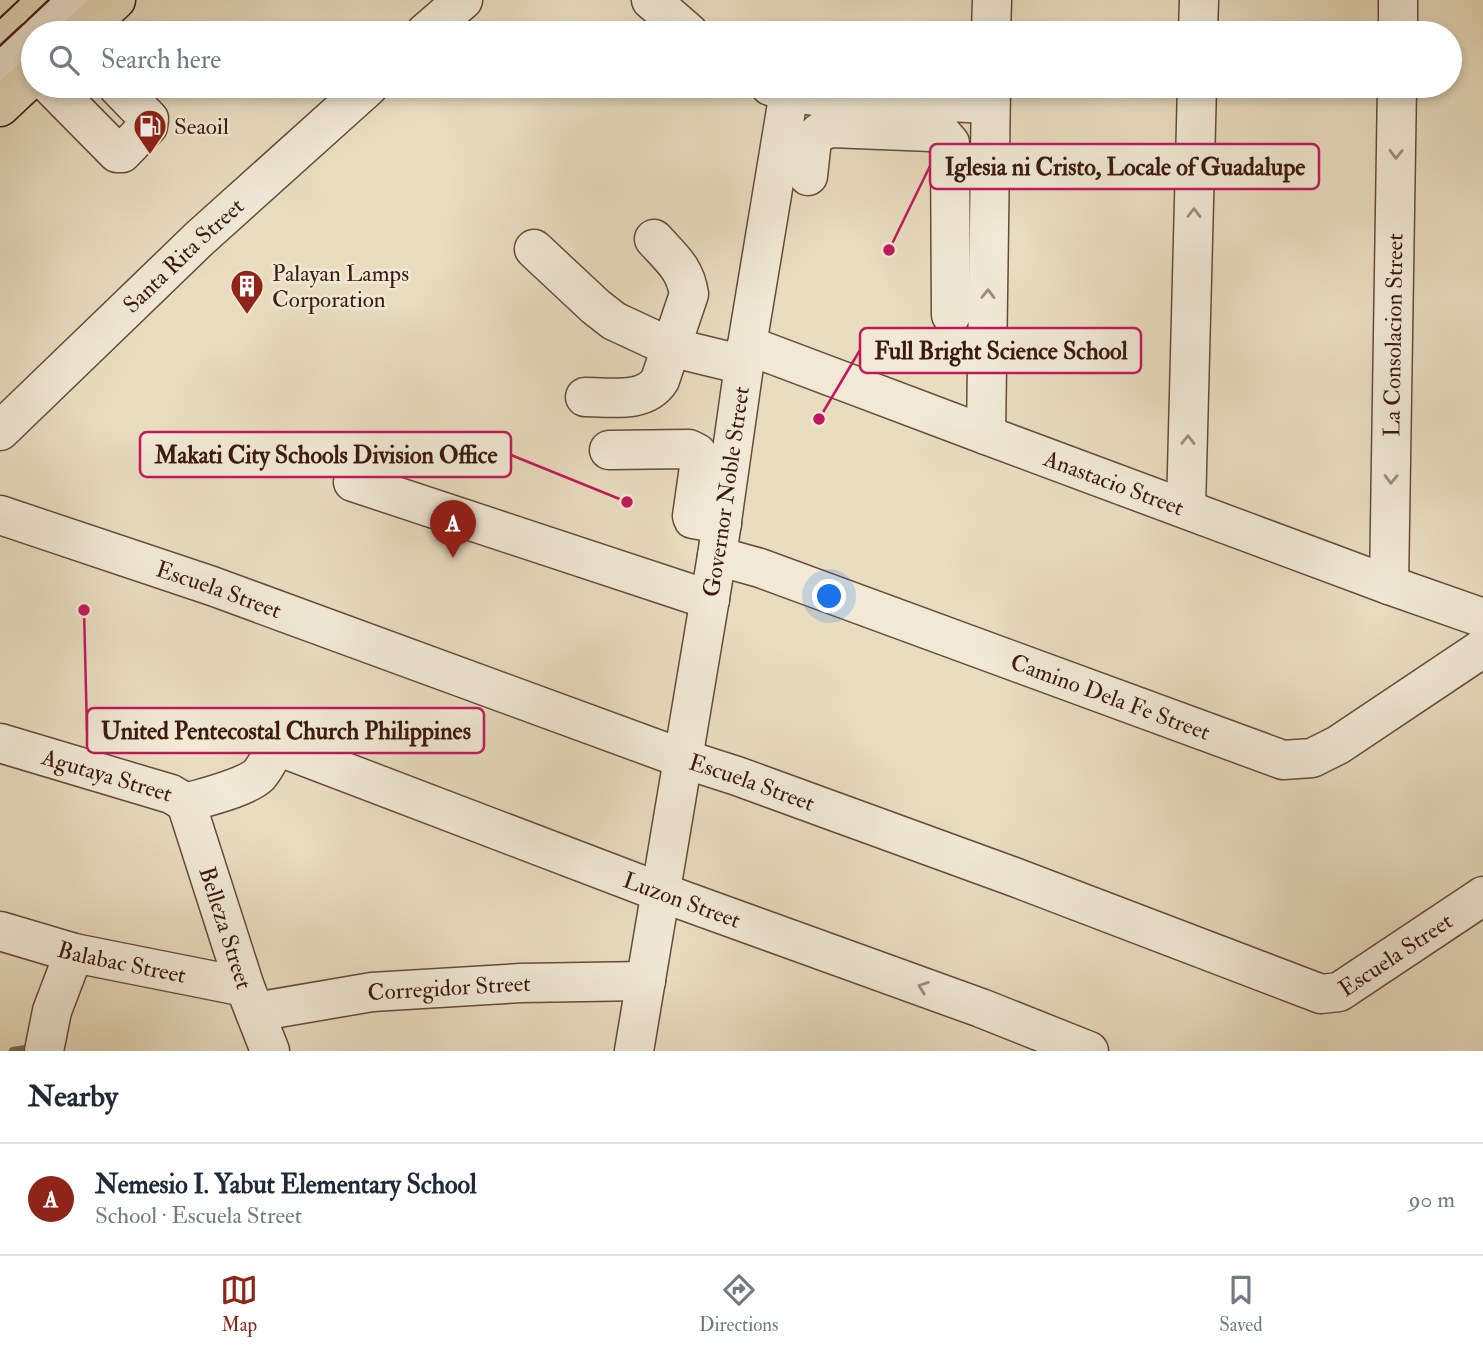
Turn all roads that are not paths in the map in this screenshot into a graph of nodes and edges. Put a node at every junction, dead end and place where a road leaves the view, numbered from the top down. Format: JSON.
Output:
{"nodes":[{"id":1,"x":78,"y":0,"type":"edge"},
{"id":2,"x":116,"y":0,"type":"edge"},
{"id":3,"x":463,"y":0,"type":"edge"},
{"id":4,"x":651,"y":0,"type":"edge"},
{"id":5,"x":992,"y":0,"type":"edge"},
{"id":6,"x":1199,"y":0,"type":"edge"},
{"id":7,"x":1398,"y":0,"type":"edge"},
{"id":8,"x":55,"y":21,"type":"edge"},
{"id":9,"x":93,"y":21,"type":"edge"},
{"id":10,"x":439,"y":21,"type":"edge"},
{"id":11,"x":675,"y":21,"type":"edge"},
{"id":12,"x":991,"y":21,"type":"edge"},
{"id":13,"x":1198,"y":21,"type":"edge"},
{"id":14,"x":1398,"y":21,"type":"edge"},
{"id":15,"x":21,"y":52,"type":"edge"},
{"id":16,"x":0,"y":72,"type":"edge"},
{"id":17,"x":21,"y":87,"type":"edge"},
{"id":18,"x":63,"y":98,"type":"edge"},
{"id":19,"x":129,"y":98,"type":"edge"},
{"id":20,"x":356,"y":98,"type":"edge"},
{"id":21,"x":779,"y":98,"type":"edge"},
{"id":22,"x":816,"y":98,"type":"edge"},
{"id":23,"x":982,"y":98,"type":"edge"},
{"id":24,"x":990,"y":98,"type":"edge"},
{"id":25,"x":1197,"y":98,"type":"edge"},
{"id":26,"x":1397,"y":98,"type":"edge"},
{"id":27,"x":0,"y":107,"type":"edge"},
{"id":28,"x":832,"y":113,"type":"junction"},
{"id":29,"x":932,"y":117,"type":"junction"},
{"id":30,"x":808,"y":176,"type":"dead end"},
{"id":31,"x":654,"y":239,"type":"dead end"},
{"id":32,"x":534,"y":248,"type":"dead end"},
{"id":33,"x":951,"y":315,"type":"dead end"},
{"id":34,"x":670,"y":347,"type":"junction"},
{"id":35,"x":745,"y":355,"type":"junction"},
{"id":36,"x":585,"y":397,"type":"dead end"},
{"id":37,"x":0,"y":431,"type":"edge"},
{"id":38,"x":986,"y":436,"type":"junction"},
{"id":39,"x":609,"y":450,"type":"dead end"},
{"id":40,"x":353,"y":482,"type":"dead end"},
{"id":41,"x":1186,"y":509,"type":"junction"},
{"id":42,"x":0,"y":515,"type":"edge"},
{"id":43,"x":720,"y":540,"type":"junction"},
{"id":44,"x":1389,"y":585,"type":"junction"},
{"id":45,"x":710,"y":600,"type":"junction"},
{"id":46,"x":1483,"y":618,"type":"edge"},
{"id":47,"x":1483,"y":648,"type":"edge"},
{"id":48,"x":0,"y":743,"type":"edge"},
{"id":49,"x":277,"y":746,"type":"joint"},
{"id":50,"x":684,"y":759,"type":"junction"},
{"id":51,"x":186,"y":803,"type":"junction"},
{"id":52,"x":660,"y":892,"type":"junction"},
{"id":53,"x":1483,"y":896,"type":"edge"},
{"id":54,"x":0,"y":931,"type":"edge"},
{"id":55,"x":74,"y":953,"type":"junction"},
{"id":56,"x":646,"y":981,"type":"junction"},
{"id":57,"x":250,"y":1000,"type":"junction"},
{"id":58,"x":45,"y":1046,"type":"edge"},
{"id":59,"x":270,"y":1051,"type":"edge"},
{"id":60,"x":635,"y":1051,"type":"edge"},
{"id":61,"x":1089,"y":1051,"type":"edge"}],
"edges":[{"from":1,"to":8,"type":"street"},
{"from":2,"to":9,"type":"highway"},
{"from":3,"to":10,"type":"street"},
{"from":4,"to":11,"type":"street"},
{"from":5,"to":12,"type":"street"},
{"from":6,"to":13,"type":"street"},
{"from":7,"to":14,"type":"street"},
{"from":15,"to":16,"type":"street"},
{"from":17,"to":27,"type":"highway"},
{"from":18,"to":19,"type":"street"},
{"from":20,"to":37,"type":"street","name":"Santa Rita Street"},
{"from":21,"to":35,"type":"street","name":"Governor Noble Street"},
{"from":22,"to":28,"type":"street"},
{"from":23,"to":29,"type":"street"},
{"from":38,"to":24,"type":"street","one_way":true},
{"from":41,"to":25,"type":"street","one_way":true},
{"from":26,"to":44,"type":"street","name":"La Consolacion Street","one_way":true},
{"from":28,"to":29,"type":"street"},
{"from":28,"to":30,"type":"street"},
{"from":29,"to":33,"type":"street"},
{"from":31,"to":34,"type":"street"},
{"from":32,"to":34,"type":"street","name":"Anastacio Street"},
{"from":34,"to":35,"type":"street","name":"Anastacio Street"},
{"from":34,"to":36,"type":"street"},
{"from":35,"to":38,"type":"street","name":"Anastacio Street"},
{"from":35,"to":43,"type":"street","name":"Governor Noble Street"},
{"from":38,"to":41,"type":"street","name":"Anastacio Street"},
{"from":39,"to":43,"type":"street","name":"Camino Dela Fe Street"},
{"from":40,"to":45,"type":"street"},
{"from":41,"to":44,"type":"street","name":"Anastacio Street"},
{"from":42,"to":50,"type":"street","name":"Escuela Street"},
{"from":43,"to":45,"type":"street","name":"Governor Noble Street"},
{"from":43,"to":47,"type":"street","name":"Camino Dela Fe Street"},
{"from":44,"to":46,"type":"street","name":"Anastacio Street"},
{"from":45,"to":50,"type":"street","name":"Governor Noble Street"},
{"from":48,"to":51,"type":"street","name":"Agutaya Street"},
{"from":49,"to":51,"type":"street","name":"Agutaya Street"},
{"from":49,"to":52,"type":"street","name":"Luzon Street"},
{"from":50,"to":52,"type":"street","name":"Governor Noble Street"},
{"from":50,"to":53,"type":"street","name":"Escuela Street"},
{"from":51,"to":57,"type":"street","name":"Belleza Street"},
{"from":52,"to":56,"type":"street","name":"Governor Noble Street"},
{"from":61,"to":52,"type":"street","name":"Luzon Street","one_way":true},
{"from":54,"to":55,"type":"street","name":"Balabac Street"},
{"from":55,"to":57,"type":"street","name":"Balabac Street"},
{"from":55,"to":58,"type":"street"},
{"from":56,"to":57,"type":"street","name":"Corregidor Street"},
{"from":56,"to":60,"type":"street","name":"Governor Noble Street"},
{"from":57,"to":59,"type":"street","name":"Belleza Street"}]}
